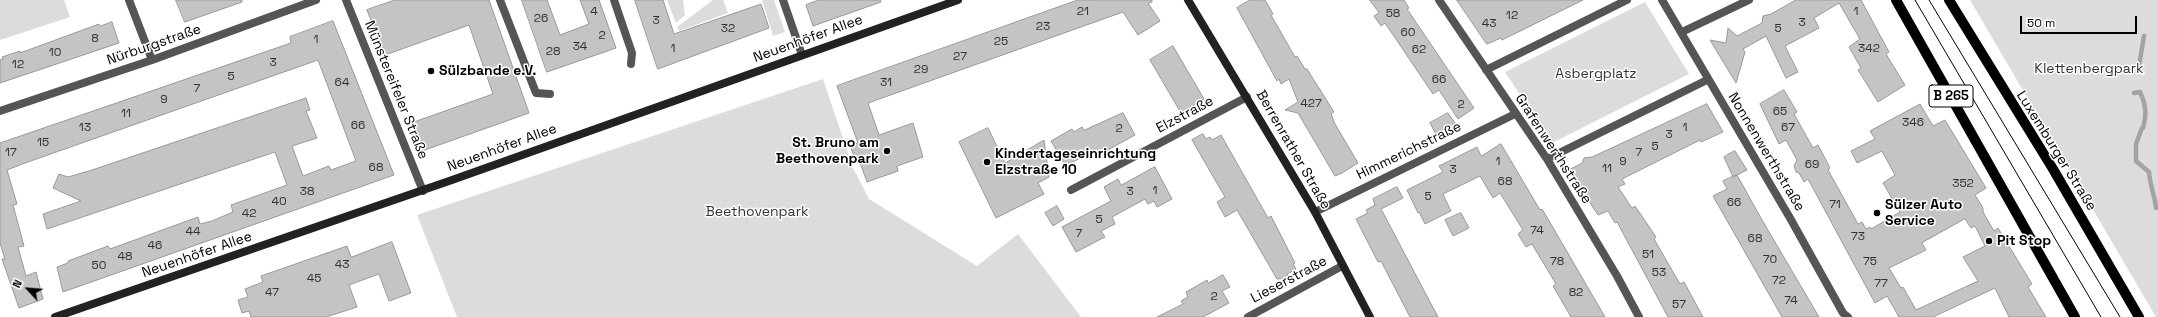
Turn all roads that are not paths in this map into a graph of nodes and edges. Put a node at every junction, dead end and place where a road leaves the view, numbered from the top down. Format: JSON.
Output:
{"nodes":[{"id":1,"x":129,"y":0,"type":"edge"},
{"id":2,"x":316,"y":0,"type":"edge"},
{"id":3,"x":346,"y":0,"type":"edge"},
{"id":4,"x":500,"y":0,"type":"edge"},
{"id":5,"x":614,"y":0,"type":"edge"},
{"id":6,"x":784,"y":0,"type":"edge"},
{"id":7,"x":958,"y":0,"type":"edge"},
{"id":8,"x":1188,"y":0,"type":"edge"},
{"id":9,"x":1439,"y":0,"type":"edge"},
{"id":10,"x":1627,"y":0,"type":"edge"},
{"id":11,"x":1662,"y":0,"type":"edge"},
{"id":12,"x":1749,"y":0,"type":"edge"},
{"id":13,"x":1896,"y":0,"type":"edge"},
{"id":14,"x":1948,"y":0,"type":"edge"},
{"id":15,"x":1682,"y":32,"type":"junction"},
{"id":16,"x":802,"y":55,"type":"junction"},
{"id":17,"x":152,"y":60,"type":"junction"},
{"id":18,"x":631,"y":64,"type":"dead end"},
{"id":19,"x":1486,"y":70,"type":"junction"},
{"id":20,"x":1707,"y":80,"type":"junction"},
{"id":21,"x":550,"y":94,"type":"dead end"},
{"id":22,"x":1247,"y":97,"type":"junction"},
{"id":23,"x":0,"y":111,"type":"edge"},
{"id":24,"x":1516,"y":114,"type":"junction"},
{"id":25,"x":1547,"y":159,"type":"junction"},
{"id":26,"x":1071,"y":190,"type":"dead end"},
{"id":27,"x":422,"y":191,"type":"junction"},
{"id":28,"x":1315,"y":212,"type":"junction"},
{"id":29,"x":1342,"y":266,"type":"junction"},
{"id":30,"x":55,"y":317,"type":"edge"},
{"id":31,"x":1248,"y":317,"type":"edge"},
{"id":32,"x":1370,"y":317,"type":"edge"},
{"id":33,"x":1639,"y":317,"type":"edge"},
{"id":34,"x":1848,"y":317,"type":"edge"},
{"id":35,"x":2075,"y":317,"type":"edge"},
{"id":36,"x":2139,"y":317,"type":"edge"}],
"edges":[{"from":1,"to":17,"type":"street"},
{"from":2,"to":17,"type":"street","name":"Nürburgstraße"},
{"from":3,"to":27,"type":"street","name":"Münstereifeler Straße"},
{"from":4,"to":21,"type":"street"},
{"from":5,"to":18,"type":"street"},
{"from":6,"to":16,"type":"street"},
{"from":7,"to":16,"type":"street","name":"Neuenhöfer Allee"},
{"from":8,"to":22,"type":"street","name":"Berrenrather Straße"},
{"from":9,"to":19,"type":"street","name":"Grafenwerthstraße"},
{"from":10,"to":19,"type":"street"},
{"from":11,"to":15,"type":"street","name":"Nonnenwerthstraße"},
{"from":12,"to":15,"type":"street"},
{"from":13,"to":35,"type":"main road","number":"B 265"},
{"from":14,"to":36,"type":"main road","name":"Luxemburger Straße"},
{"from":15,"to":20,"type":"street","name":"Nonnenwerthstraße"},
{"from":16,"to":27,"type":"street","name":"Neuenhöfer Allee"},
{"from":17,"to":23,"type":"street","name":"Nürburgstraße"},
{"from":19,"to":24,"type":"street","name":"Grafenwerthstraße"},
{"from":20,"to":25,"type":"street"},
{"from":20,"to":34,"type":"street","name":"Nonnenwerthstraße"},
{"from":22,"to":26,"type":"street","name":"Elzstraße"},
{"from":22,"to":28,"type":"street","name":"Berrenrather Straße"},
{"from":24,"to":25,"type":"street","name":"Grafenwerthstraße"},
{"from":24,"to":28,"type":"street","name":"Himmerichstraße"},
{"from":25,"to":33,"type":"street","name":"Grafenwerthstraße"},
{"from":27,"to":30,"type":"street","name":"Neuenhöfer Allee"},
{"from":28,"to":29,"type":"street","name":"Berrenrather Straße"},
{"from":29,"to":31,"type":"street","name":"Lieserstraße"},
{"from":29,"to":32,"type":"street","name":"Berrenrather Straße"}]}
